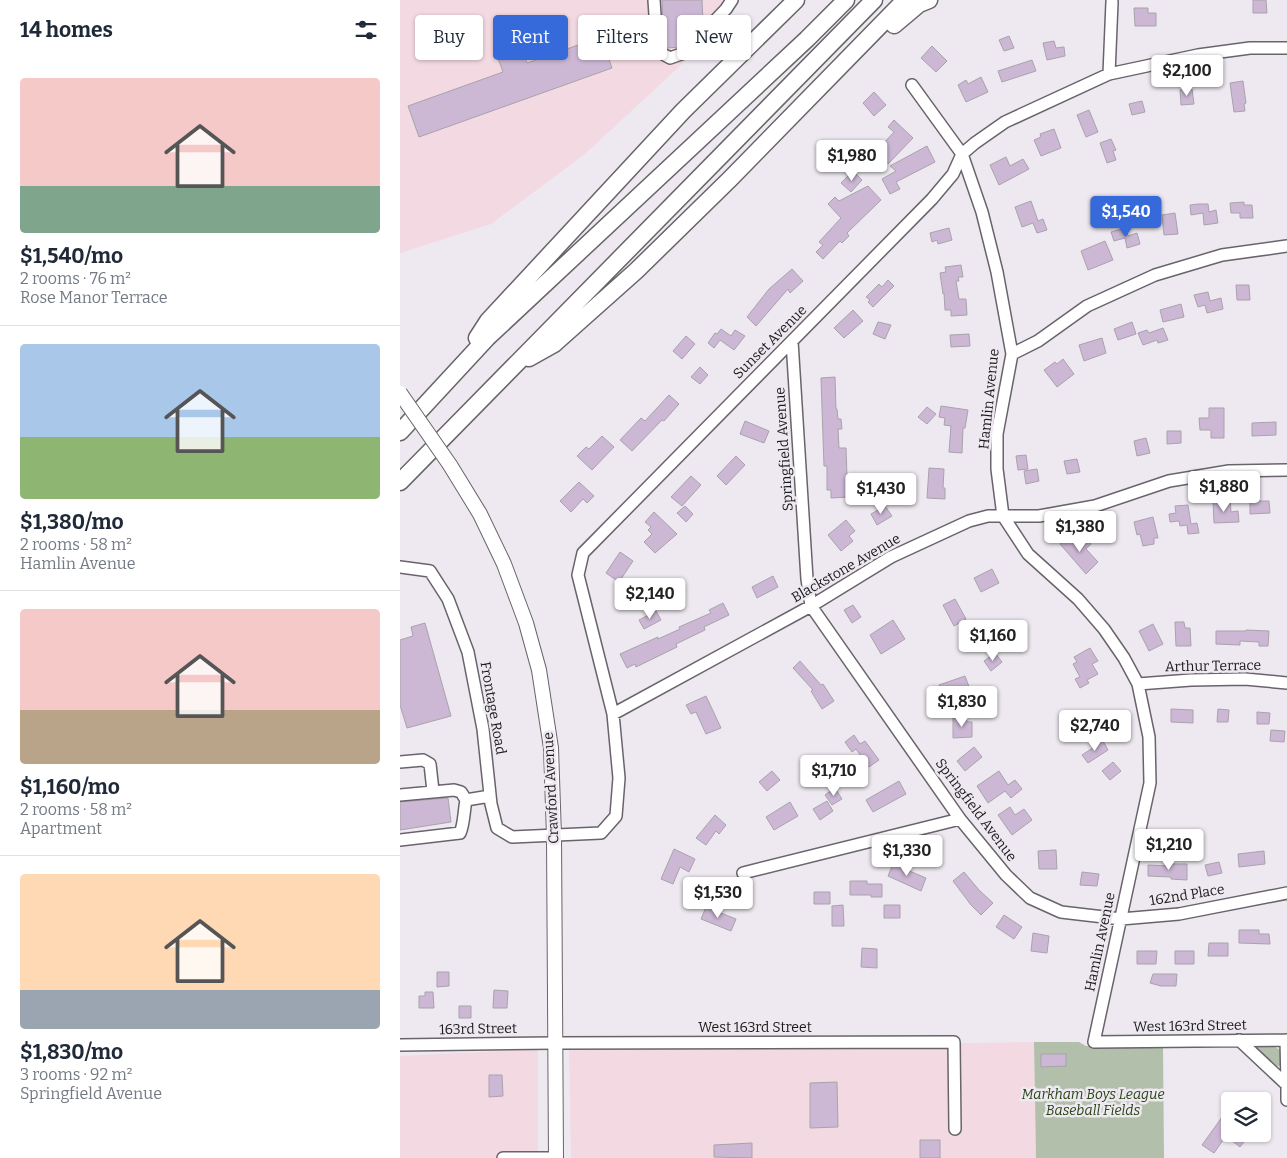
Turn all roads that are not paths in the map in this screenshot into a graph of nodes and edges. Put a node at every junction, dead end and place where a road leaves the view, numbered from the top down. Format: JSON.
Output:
{"nodes":[{"id":1,"x":654,"y":0,"type":"edge"},
{"id":2,"x":732,"y":0,"type":"edge"},
{"id":3,"x":781,"y":0,"type":"edge"},
{"id":4,"x":796,"y":0,"type":"edge"},
{"id":5,"x":846,"y":0,"type":"edge"},
{"id":6,"x":874,"y":0,"type":"edge"},
{"id":7,"x":906,"y":0,"type":"edge"},
{"id":8,"x":929,"y":0,"type":"edge"},
{"id":9,"x":1112,"y":2,"type":"dead end"},
{"id":10,"x":1287,"y":48,"type":"edge"},
{"id":11,"x":1109,"y":74,"type":"junction"},
{"id":12,"x":716,"y":78,"type":"junction"},
{"id":13,"x":824,"y":84,"type":"junction"},
{"id":14,"x":912,"y":84,"type":"dead end"},
{"id":15,"x":962,"y":154,"type":"junction"},
{"id":16,"x":1287,"y":246,"type":"edge"},
{"id":17,"x":792,"y":341,"type":"junction"},
{"id":18,"x":1012,"y":354,"type":"junction"},
{"id":19,"x":512,"y":367,"type":"junction"},
{"id":20,"x":447,"y":381,"type":"junction"},
{"id":21,"x":400,"y":393,"type":"edge"},
{"id":22,"x":400,"y":432,"type":"edge"},
{"id":23,"x":1287,"y":470,"type":"edge"},
{"id":24,"x":400,"y":482,"type":"edge"},
{"id":25,"x":1003,"y":516,"type":"junction"},
{"id":26,"x":400,"y":567,"type":"edge"},
{"id":27,"x":812,"y":606,"type":"junction"},
{"id":28,"x":1287,"y":683,"type":"edge"},
{"id":29,"x":1138,"y":684,"type":"junction"},
{"id":30,"x":613,"y":714,"type":"junction"},
{"id":31,"x":400,"y":762,"type":"edge"},
{"id":32,"x":434,"y":791,"type":"junction"},
{"id":33,"x":400,"y":795,"type":"edge"},
{"id":34,"x":490,"y":796,"type":"junction"},
{"id":35,"x":466,"y":800,"type":"junction"},
{"id":36,"x":960,"y":819,"type":"junction"},
{"id":37,"x":554,"y":836,"type":"junction"},
{"id":38,"x":400,"y":840,"type":"edge"},
{"id":39,"x":743,"y":873,"type":"dead end"},
{"id":40,"x":1287,"y":893,"type":"edge"},
{"id":41,"x":1121,"y":919,"type":"junction"},
{"id":42,"x":1239,"y":1040,"type":"junction"},
{"id":43,"x":1286,"y":1040,"type":"edge"},
{"id":44,"x":556,"y":1042,"type":"junction"},
{"id":45,"x":1094,"y":1042,"type":"joint"},
{"id":46,"x":400,"y":1045,"type":"edge"},
{"id":47,"x":1287,"y":1085,"type":"edge"},
{"id":48,"x":1287,"y":1100,"type":"edge"},
{"id":49,"x":955,"y":1129,"type":"dead end"},
{"id":50,"x":504,"y":1158,"type":"edge"},
{"id":51,"x":556,"y":1158,"type":"edge"}],
"edges":[{"from":1,"to":2,"type":"street"},
{"from":3,"to":12,"type":"highway"},
{"from":4,"to":12,"type":"highway"},
{"from":5,"to":20,"type":"highway"},
{"from":6,"to":19,"type":"highway"},
{"from":7,"to":13,"type":"highway"},
{"from":8,"to":13,"type":"highway"},
{"from":9,"to":11,"type":"street"},
{"from":10,"to":11,"type":"street","name":"Sunset Avenue"},
{"from":11,"to":15,"type":"street","name":"Sunset Avenue"},
{"from":12,"to":20,"type":"highway"},
{"from":13,"to":19,"type":"highway"},
{"from":14,"to":15,"type":"street","name":"Hamlin Avenue"},
{"from":15,"to":17,"type":"street","name":"Sunset Avenue"},
{"from":15,"to":18,"type":"street","name":"Hamlin Avenue"},
{"from":16,"to":18,"type":"street"},
{"from":17,"to":27,"type":"street","name":"Springfield Avenue"},
{"from":17,"to":30,"type":"street","name":"Sunset Avenue"},
{"from":18,"to":25,"type":"street","name":"Hamlin Avenue"},
{"from":19,"to":24,"type":"highway"},
{"from":20,"to":22,"type":"highway"},
{"from":21,"to":37,"type":"main road","name":"Crawford Avenue","bridge":true},
{"from":23,"to":25,"type":"street","name":"Blackstone Avenue"},
{"from":25,"to":27,"type":"street","name":"Blackstone Avenue"},
{"from":25,"to":29,"type":"street","name":"Hamlin Avenue"},
{"from":26,"to":34,"type":"street","name":"Frontage Road"},
{"from":27,"to":30,"type":"street","name":"Blackstone Avenue"},
{"from":27,"to":36,"type":"street","name":"Springfield Avenue"},
{"from":28,"to":29,"type":"street","name":"Arthur Terrace"},
{"from":29,"to":41,"type":"street","name":"Hamlin Avenue"},
{"from":30,"to":37,"type":"street","name":"Sunset Avenue"},
{"from":31,"to":32,"type":"street"},
{"from":32,"to":33,"type":"street"},
{"from":32,"to":35,"type":"street"},
{"from":34,"to":35,"type":"street"},
{"from":34,"to":37,"type":"street","name":"Frontage Road"},
{"from":35,"to":38,"type":"street"},
{"from":36,"to":39,"type":"street"},
{"from":36,"to":41,"type":"street","name":"Springfield Avenue"},
{"from":37,"to":44,"type":"main road","name":"Crawford Avenue"},
{"from":40,"to":41,"type":"street","name":"162nd Place"},
{"from":41,"to":45,"type":"street","name":"Hamlin Avenue"},
{"from":42,"to":43,"type":"street","name":"West 163rd Street"},
{"from":42,"to":45,"type":"street","name":"West 163rd Street"},
{"from":42,"to":47,"type":"street"},
{"from":43,"to":47,"type":"street"},
{"from":44,"to":46,"type":"street","name":"163rd Street"},
{"from":44,"to":49,"type":"street","name":"West 163rd Street"},
{"from":44,"to":51,"type":"main road","name":"Crawford Avenue"},
{"from":47,"to":48,"type":"street"},
{"from":50,"to":51,"type":"street"}]}
